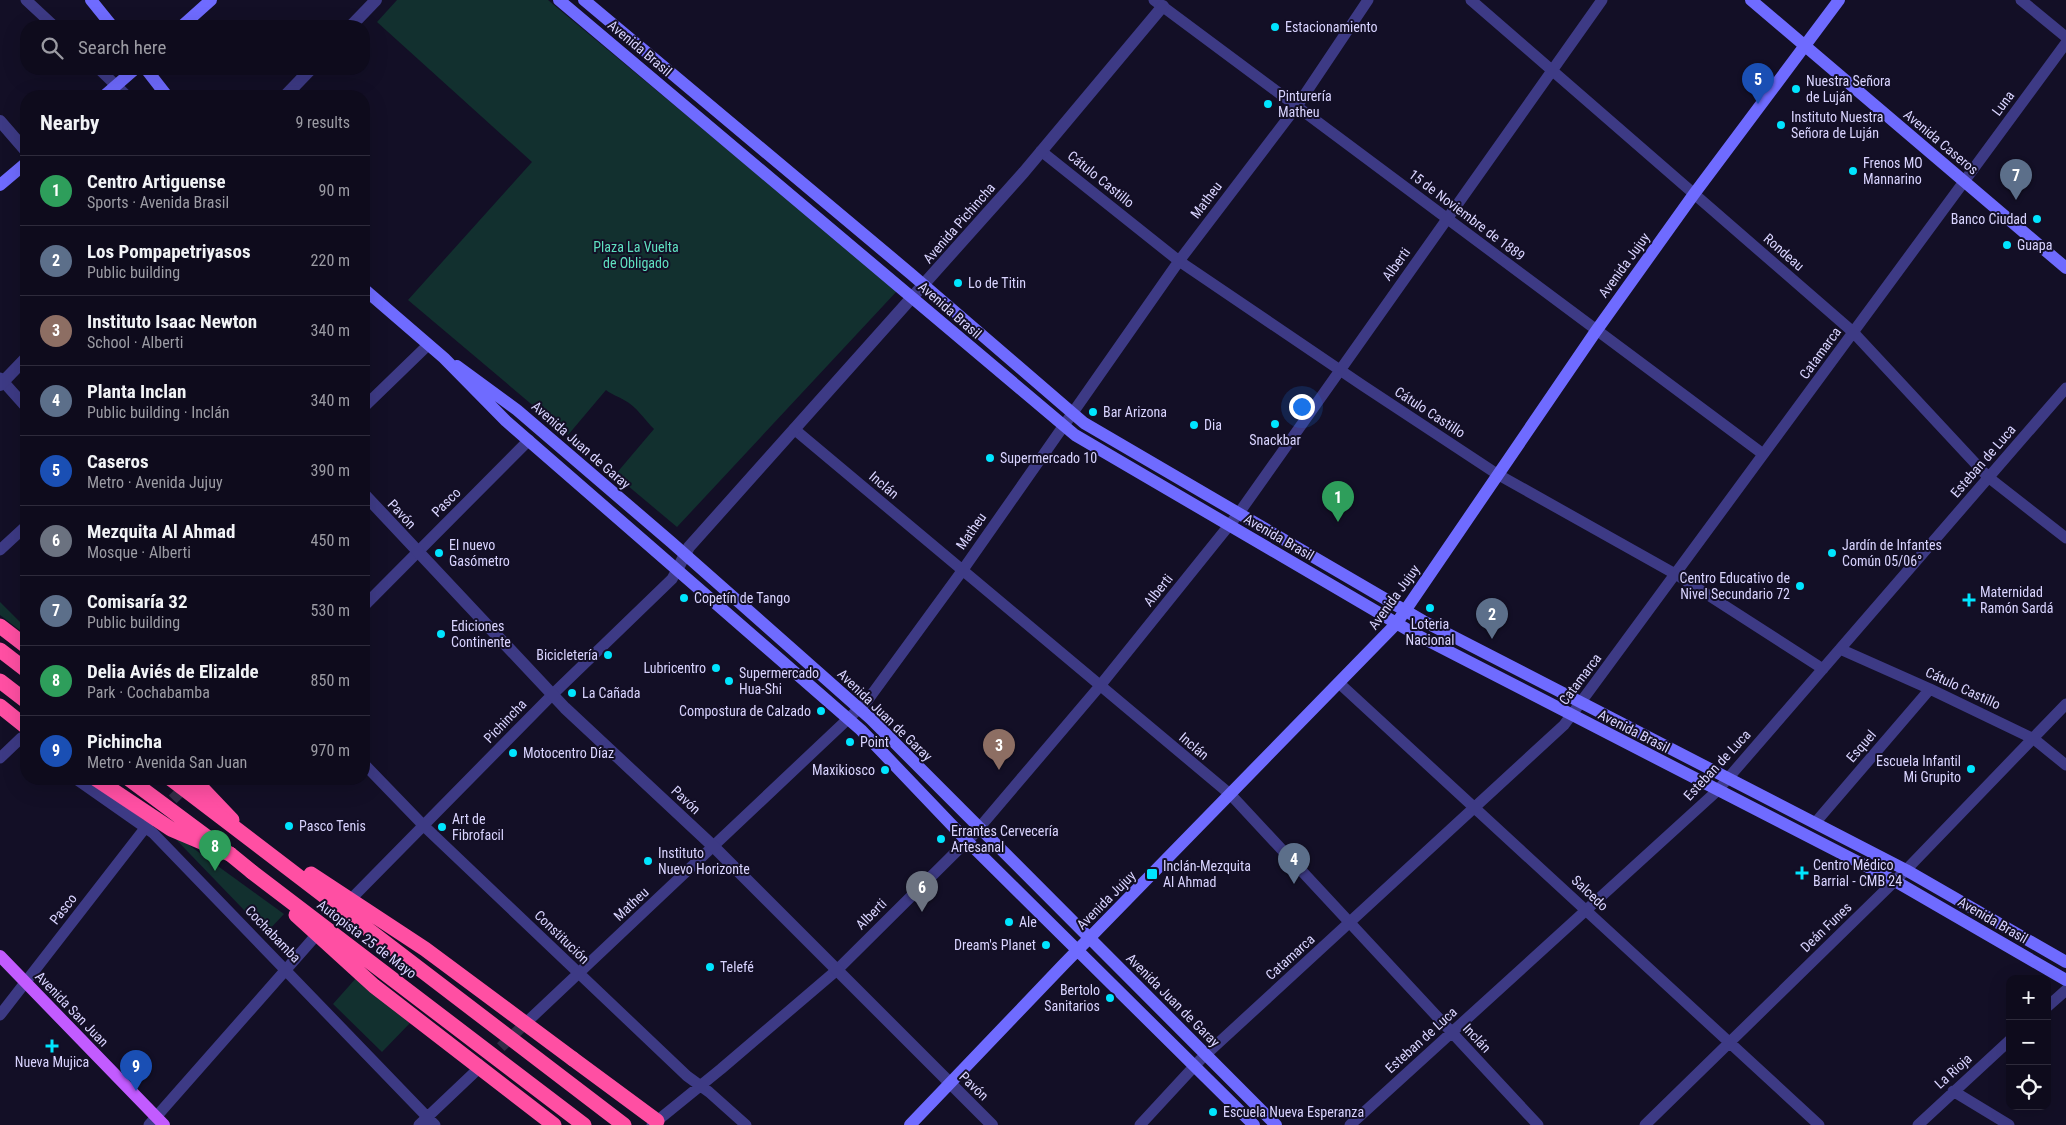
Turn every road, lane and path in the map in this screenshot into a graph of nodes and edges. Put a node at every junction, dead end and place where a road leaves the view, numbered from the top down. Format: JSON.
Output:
{"nodes":[{"id":1,"x":26,"y":0,"type":"edge"},
{"id":2,"x":91,"y":0,"type":"edge"},
{"id":3,"x":211,"y":0,"type":"edge"},
{"id":4,"x":376,"y":0,"type":"edge"},
{"id":5,"x":559,"y":0,"type":"edge"},
{"id":6,"x":584,"y":0,"type":"edge"},
{"id":7,"x":1368,"y":0,"type":"edge"},
{"id":8,"x":1471,"y":0,"type":"edge"},
{"id":9,"x":1602,"y":0,"type":"edge"},
{"id":10,"x":1751,"y":0,"type":"edge"},
{"id":11,"x":1839,"y":0,"type":"edge"},
{"id":12,"x":2021,"y":0,"type":"edge"},
{"id":13,"x":1162,"y":2,"type":"edge"},
{"id":14,"x":48,"y":20,"type":"edge"},
{"id":15,"x":107,"y":20,"type":"edge"},
{"id":16,"x":189,"y":20,"type":"edge"},
{"id":17,"x":357,"y":20,"type":"edge"},
{"id":18,"x":2066,"y":37,"type":"edge"},
{"id":19,"x":2066,"y":43,"type":"edge"},
{"id":20,"x":1805,"y":47,"type":"junction"},
{"id":21,"x":1551,"y":70,"type":"junction"},
{"id":22,"x":105,"y":75,"type":"edge"},
{"id":23,"x":128,"y":75,"type":"edge"},
{"id":24,"x":151,"y":75,"type":"edge"},
{"id":25,"x":305,"y":75,"type":"edge"},
{"id":26,"x":116,"y":86,"type":"junction"},
{"id":27,"x":111,"y":90,"type":"edge"},
{"id":28,"x":120,"y":90,"type":"edge"},
{"id":29,"x":162,"y":90,"type":"edge"},
{"id":30,"x":291,"y":90,"type":"edge"},
{"id":31,"x":1297,"y":106,"type":"junction"},
{"id":32,"x":0,"y":121,"type":"edge"},
{"id":33,"x":20,"y":144,"type":"edge"},
{"id":34,"x":1042,"y":151,"type":"junction"},
{"id":35,"x":20,"y":168,"type":"edge"},
{"id":36,"x":1964,"y":180,"type":"junction"},
{"id":37,"x":0,"y":186,"type":"edge"},
{"id":38,"x":1694,"y":194,"type":"junction"},
{"id":39,"x":1447,"y":219,"type":"junction"},
{"id":40,"x":1179,"y":261,"type":"junction"},
{"id":41,"x":2066,"y":268,"type":"edge"},
{"id":42,"x":924,"y":285,"type":"junction"},
{"id":43,"x":370,"y":294,"type":"edge"},
{"id":44,"x":913,"y":298,"type":"junction"},
{"id":45,"x":1596,"y":331,"type":"junction"},
{"id":46,"x":1853,"y":332,"type":"junction"},
{"id":47,"x":428,"y":345,"type":"junction"},
{"id":48,"x":444,"y":358,"type":"junction"},
{"id":49,"x":20,"y":364,"type":"edge"},
{"id":50,"x":1339,"y":370,"type":"junction"},
{"id":51,"x":1,"y":382,"type":"edge"},
{"id":52,"x":2066,"y":388,"type":"edge"},
{"id":53,"x":20,"y":401,"type":"edge"},
{"id":54,"x":370,"y":401,"type":"edge"},
{"id":55,"x":1071,"y":414,"type":"junction"},
{"id":56,"x":1062,"y":426,"type":"junction"},
{"id":57,"x":794,"y":429,"type":"junction"},
{"id":58,"x":529,"y":440,"type":"junction"},
{"id":59,"x":1763,"y":454,"type":"junction"},
{"id":60,"x":1497,"y":474,"type":"junction"},
{"id":61,"x":1988,"y":477,"type":"junction"},
{"id":62,"x":370,"y":501,"type":"edge"},
{"id":63,"x":1239,"y":513,"type":"junction"},
{"id":64,"x":1229,"y":526,"type":"junction"},
{"id":65,"x":20,"y":532,"type":"edge"},
{"id":66,"x":2066,"y":538,"type":"edge"},
{"id":67,"x":0,"y":550,"type":"edge"},
{"id":68,"x":417,"y":552,"type":"junction"},
{"id":69,"x":685,"y":554,"type":"junction"},
{"id":70,"x":677,"y":570,"type":"junction"},
{"id":71,"x":962,"y":571,"type":"junction"},
{"id":72,"x":1677,"y":575,"type":"junction"},
{"id":73,"x":370,"y":600,"type":"edge"},
{"id":74,"x":1406,"y":610,"type":"junction"},
{"id":75,"x":1396,"y":624,"type":"junction"},
{"id":76,"x":0,"y":626,"type":"edge"},
{"id":77,"x":20,"y":641,"type":"edge"},
{"id":78,"x":1840,"y":649,"type":"junction"},
{"id":79,"x":0,"y":650,"type":"edge"},
{"id":80,"x":20,"y":665,"type":"edge"},
{"id":81,"x":1823,"y":669,"type":"junction"},
{"id":82,"x":0,"y":681,"type":"edge"},
{"id":83,"x":1339,"y":684,"type":"junction"},
{"id":84,"x":1099,"y":687,"type":"junction"},
{"id":85,"x":1930,"y":689,"type":"junction"},
{"id":86,"x":552,"y":694,"type":"junction"},
{"id":87,"x":20,"y":696,"type":"edge"},
{"id":88,"x":1581,"y":703,"type":"junction"},
{"id":89,"x":2066,"y":704,"type":"edge"},
{"id":90,"x":0,"y":706,"type":"edge"},
{"id":91,"x":860,"y":710,"type":"junction"},
{"id":92,"x":1572,"y":715,"type":"junction"},
{"id":93,"x":850,"y":720,"type":"junction"},
{"id":94,"x":20,"y":731,"type":"edge"},
{"id":95,"x":2034,"y":739,"type":"junction"},
{"id":96,"x":20,"y":740,"type":"edge"},
{"id":97,"x":0,"y":758,"type":"edge"},
{"id":98,"x":2066,"y":765,"type":"edge"},
{"id":99,"x":370,"y":770,"type":"edge"},
{"id":100,"x":1727,"y":779,"type":"junction"},
{"id":101,"x":85,"y":785,"type":"edge"},
{"id":102,"x":105,"y":785,"type":"edge"},
{"id":103,"x":137,"y":785,"type":"edge"},
{"id":104,"x":179,"y":785,"type":"edge"},
{"id":105,"x":199,"y":785,"type":"edge"},
{"id":106,"x":1717,"y":791,"type":"junction"},
{"id":107,"x":1230,"y":794,"type":"junction"},
{"id":108,"x":1475,"y":808,"type":"junction"},
{"id":109,"x":1815,"y":823,"type":"junction"},
{"id":110,"x":148,"y":825,"type":"junction"},
{"id":111,"x":424,"y":826,"type":"junction"},
{"id":112,"x":980,"y":828,"type":"junction"},
{"id":113,"x":244,"y":834,"type":"junction"},
{"id":114,"x":967,"y":841,"type":"junction"},
{"id":115,"x":714,"y":847,"type":"junction"},
{"id":116,"x":266,"y":851,"type":"junction"},
{"id":117,"x":230,"y":854,"type":"junction"},
{"id":118,"x":1906,"y":870,"type":"junction"},
{"id":119,"x":252,"y":872,"type":"junction"},
{"id":120,"x":1894,"y":881,"type":"junction"},
{"id":121,"x":354,"y":896,"type":"tunnel mouth"},
{"id":122,"x":1586,"y":910,"type":"junction"},
{"id":123,"x":1350,"y":923,"type":"junction"},
{"id":124,"x":1089,"y":938,"type":"junction"},
{"id":125,"x":312,"y":940,"type":"tunnel mouth"},
{"id":126,"x":1078,"y":950,"type":"junction"},
{"id":127,"x":0,"y":956,"type":"edge"},
{"id":128,"x":2066,"y":962,"type":"edge"},
{"id":129,"x":286,"y":968,"type":"junction"},
{"id":130,"x":836,"y":970,"type":"junction"},
{"id":131,"x":580,"y":974,"type":"junction"},
{"id":132,"x":2066,"y":980,"type":"edge"},
{"id":133,"x":25,"y":983,"type":"junction"},
{"id":134,"x":2066,"y":990,"type":"edge"},
{"id":135,"x":2051,"y":1003,"type":"edge"},
{"id":136,"x":0,"y":1015,"type":"edge"},
{"id":137,"x":530,"y":1019,"type":"tunnel mouth"},
{"id":138,"x":1452,"y":1033,"type":"junction"},
{"id":139,"x":1730,"y":1042,"type":"junction"},
{"id":140,"x":2006,"y":1044,"type":"edge"},
{"id":141,"x":1206,"y":1054,"type":"junction"},
{"id":142,"x":1195,"y":1066,"type":"junction"},
{"id":143,"x":477,"y":1070,"type":"tunnel mouth"},
{"id":144,"x":949,"y":1083,"type":"junction"},
{"id":145,"x":700,"y":1086,"type":"junction"},
{"id":146,"x":1953,"y":1091,"type":"junction"},
{"id":147,"x":156,"y":1122,"type":"edge"},
{"id":148,"x":427,"y":1123,"type":"edge"},
{"id":149,"x":654,"y":1123,"type":"edge"},
{"id":150,"x":554,"y":1125,"type":"edge"},
{"id":151,"x":584,"y":1125,"type":"edge"},
{"id":152,"x":624,"y":1125,"type":"edge"},
{"id":153,"x":746,"y":1125,"type":"edge"},
{"id":154,"x":910,"y":1125,"type":"edge"},
{"id":155,"x":992,"y":1125,"type":"edge"},
{"id":156,"x":1140,"y":1125,"type":"edge"},
{"id":157,"x":1254,"y":1125,"type":"edge"},
{"id":158,"x":1276,"y":1125,"type":"edge"},
{"id":159,"x":1350,"y":1125,"type":"edge"},
{"id":160,"x":1538,"y":1125,"type":"edge"},
{"id":161,"x":1645,"y":1125,"type":"edge"},
{"id":162,"x":1819,"y":1125,"type":"edge"},
{"id":163,"x":1918,"y":1125,"type":"edge"},
{"id":164,"x":2009,"y":1125,"type":"edge"}],
"edges":[{"from":1,"to":14,"type":"street"},
{"from":2,"to":15,"type":"main road"},
{"from":3,"to":16,"type":"main road"},
{"from":4,"to":17,"type":"street"},
{"from":5,"to":44,"type":"main road","name":"Avenida Brasil"},
{"from":6,"to":42,"type":"main road","name":"Avenida Brasil"},
{"from":7,"to":31,"type":"street","name":"Matheu"},
{"from":8,"to":21,"type":"street","name":"Rondeau"},
{"from":9,"to":21,"type":"street","name":"Alberti"},
{"from":10,"to":20,"type":"main road","name":"Avenida Caseros"},
{"from":11,"to":20,"type":"main road","name":"Avenida Jujuy"},
{"from":12,"to":18,"type":"street"},
{"from":13,"to":31,"type":"street","name":"15 de Noviembre de 1889"},
{"from":13,"to":34,"type":"street","name":"Avenida Pichincha"},
{"from":19,"to":36,"type":"street","name":"Luna"},
{"from":20,"to":36,"type":"main road","name":"Avenida Caseros"},
{"from":20,"to":38,"type":"main road","name":"Avenida Jujuy"},
{"from":21,"to":38,"type":"street","name":"Rondeau"},
{"from":21,"to":39,"type":"street","name":"Alberti"},
{"from":22,"to":26,"type":"street"},
{"from":23,"to":26,"type":"main road"},
{"from":24,"to":29,"type":"main road"},
{"from":25,"to":30,"type":"street"},
{"from":26,"to":27,"type":"main road"},
{"from":26,"to":28,"type":"street"},
{"from":31,"to":39,"type":"street","name":"15 de Noviembre de 1889"},
{"from":31,"to":40,"type":"street","name":"Matheu"},
{"from":32,"to":33,"type":"street"},
{"from":34,"to":40,"type":"street","name":"Cátulo Castillo"},
{"from":34,"to":42,"type":"street","name":"Avenida Pichincha"},
{"from":35,"to":37,"type":"main road"},
{"from":36,"to":41,"type":"main road","name":"Avenida Caseros"},
{"from":36,"to":46,"type":"street","name":"Catamarca"},
{"from":38,"to":45,"type":"main road","name":"Avenida Jujuy"},
{"from":38,"to":46,"type":"street","name":"Rondeau"},
{"from":39,"to":45,"type":"street","name":"15 de Noviembre de 1889"},
{"from":39,"to":50,"type":"street","name":"Alberti"},
{"from":40,"to":50,"type":"street","name":"Cátulo Castillo"},
{"from":40,"to":55,"type":"street","name":"Matheu"},
{"from":42,"to":44,"type":"street","name":"Avenida Pichincha"},
{"from":42,"to":55,"type":"main road","name":"Avenida Brasil"},
{"from":43,"to":47,"type":"main road","name":"Avenida Juan de Garay"},
{"from":44,"to":56,"type":"main road","name":"Avenida Brasil"},
{"from":44,"to":57,"type":"street","name":"Avenida Pichincha"},
{"from":45,"to":59,"type":"street","name":"15 de Noviembre de 1889"},
{"from":45,"to":60,"type":"main road","name":"Avenida Jujuy"},
{"from":46,"to":59,"type":"street","name":"Catamarca"},
{"from":46,"to":61,"type":"street","name":"Rondeau"},
{"from":47,"to":48,"type":"main road","name":"Avenida Juan de Garay"},
{"from":47,"to":54,"type":"street"},
{"from":48,"to":58,"type":"main road","name":"Avenida Juan de Garay"},
{"from":48,"to":69,"type":"main road","name":"Avenida Juan de Garay"},
{"from":49,"to":51,"type":"street"},
{"from":50,"to":60,"type":"street","name":"Cátulo Castillo"},
{"from":50,"to":63,"type":"street","name":"Alberti"},
{"from":51,"to":53,"type":"street"},
{"from":52,"to":61,"type":"street","name":"Esteban de Luca"},
{"from":55,"to":56,"type":"street","name":"Matheu"},
{"from":55,"to":63,"type":"main road","name":"Avenida Brasil"},
{"from":56,"to":64,"type":"main road","name":"Avenida Brasil"},
{"from":56,"to":71,"type":"street","name":"Matheu"},
{"from":57,"to":69,"type":"street","name":"Avenida Pichincha"},
{"from":57,"to":71,"type":"street","name":"Inclán"},
{"from":58,"to":68,"type":"street","name":"Pasco"},
{"from":58,"to":70,"type":"main road","name":"Avenida Juan de Garay"},
{"from":59,"to":72,"type":"street","name":"Catamarca"},
{"from":60,"to":72,"type":"street","name":"Cátulo Castillo"},
{"from":60,"to":74,"type":"main road","name":"Avenida Jujuy"},
{"from":61,"to":66,"type":"street","name":"Rondeau"},
{"from":61,"to":78,"type":"street","name":"Esteban de Luca"},
{"from":62,"to":68,"type":"street","name":"Pavón"},
{"from":63,"to":64,"type":"street","name":"Alberti"},
{"from":63,"to":74,"type":"main road","name":"Avenida Brasil"},
{"from":64,"to":75,"type":"main road","name":"Avenida Brasil"},
{"from":64,"to":84,"type":"street","name":"Alberti"},
{"from":65,"to":67,"type":"street"},
{"from":68,"to":73,"type":"street","name":"Pasco"},
{"from":68,"to":86,"type":"street","name":"Pavón"},
{"from":69,"to":70,"type":"street","name":"Avenida Pichincha"},
{"from":69,"to":91,"type":"main road","name":"Avenida Juan de Garay"},
{"from":70,"to":86,"type":"street","name":"Pichincha"},
{"from":70,"to":93,"type":"main road","name":"Avenida Juan de Garay"},
{"from":71,"to":84,"type":"street","name":"Inclán"},
{"from":71,"to":91,"type":"street","name":"Matheu"},
{"from":72,"to":81,"type":"street","name":"Cátulo Castillo"},
{"from":72,"to":88,"type":"street","name":"Catamarca"},
{"from":74,"to":75,"type":"main road","name":"Avenida Jujuy"},
{"from":74,"to":88,"type":"main road","name":"Avenida Brasil"},
{"from":75,"to":83,"type":"main road","name":"Avenida Jujuy"},
{"from":75,"to":92,"type":"main road","name":"Avenida Brasil"},
{"from":76,"to":77,"type":"highway"},
{"from":78,"to":81,"type":"street","name":"Esteban de Luca"},
{"from":78,"to":85,"type":"street","name":"Cátulo Castillo"},
{"from":79,"to":80,"type":"highway"},
{"from":81,"to":100,"type":"street","name":"Esteban de Luca"},
{"from":82,"to":87,"type":"highway"},
{"from":83,"to":107,"type":"main road","name":"Avenida Jujuy"},
{"from":83,"to":108,"type":"street","name":"Salcedo"},
{"from":84,"to":107,"type":"street","name":"Inclán"},
{"from":84,"to":112,"type":"street","name":"Alberti"},
{"from":85,"to":95,"type":"street","name":"Cátulo Castillo"},
{"from":85,"to":109,"type":"street","name":"Esquel"},
{"from":86,"to":111,"type":"street","name":"Pichincha"},
{"from":86,"to":115,"type":"street","name":"Pavón"},
{"from":88,"to":92,"type":"street","name":"Catamarca"},
{"from":88,"to":100,"type":"main road","name":"Avenida Brasil"},
{"from":89,"to":95,"type":"street","name":"Deán Funes"},
{"from":90,"to":94,"type":"highway"},
{"from":91,"to":93,"type":"street","name":"Matheu"},
{"from":91,"to":112,"type":"main road","name":"Avenida Juan de Garay"},
{"from":92,"to":106,"type":"main road","name":"Avenida Brasil"},
{"from":92,"to":108,"type":"street","name":"Catamarca"},
{"from":93,"to":114,"type":"main road","name":"Avenida Juan de Garay"},
{"from":93,"to":115,"type":"street","name":"Matheu"},
{"from":95,"to":98,"type":"street","name":"Cátulo Castillo"},
{"from":95,"to":118,"type":"street","name":"Deán Funes"},
{"from":96,"to":97,"type":"street"},
{"from":99,"to":111,"type":"street","name":"Constitución"},
{"from":100,"to":106,"type":"street","name":"Esteban de Luca"},
{"from":100,"to":109,"type":"main road","name":"Avenida Brasil"},
{"from":101,"to":110,"type":"street","name":"Cochabamba"},
{"from":102,"to":117,"type":"highway","bridge":true},
{"from":103,"to":117,"type":"highway","name":"Autopista 25 de Mayo","bridge":true},
{"from":104,"to":113,"type":"highway","name":"Autopista 25 de Mayo","bridge":true},
{"from":105,"to":113,"type":"highway","bridge":true},
{"from":106,"to":120,"type":"main road","name":"Avenida Brasil"},
{"from":106,"to":122,"type":"street","name":"Esteban de Luca"},
{"from":107,"to":123,"type":"street","name":"Inclán"},
{"from":107,"to":124,"type":"main road","name":"Avenida Jujuy"},
{"from":108,"to":122,"type":"street","name":"Salcedo"},
{"from":108,"to":123,"type":"street","name":"Catamarca"},
{"from":109,"to":118,"type":"main road","name":"Avenida Brasil"},
{"from":110,"to":129,"type":"street","name":"Cochabamba"},
{"from":110,"to":133,"type":"street","name":"Pasco"},
{"from":111,"to":121,"type":"street","name":"Pichincha"},
{"from":111,"to":131,"type":"street","name":"Constitución"},
{"from":112,"to":114,"type":"street","name":"Alberti"},
{"from":112,"to":124,"type":"main road","name":"Avenida Juan de Garay"},
{"from":113,"to":116,"type":"highway","name":"Autopista 25 de Mayo","bridge":true},
{"from":114,"to":126,"type":"main road","name":"Avenida Juan de Garay"},
{"from":114,"to":130,"type":"street","name":"Alberti"},
{"from":115,"to":130,"type":"street","name":"Pavón"},
{"from":115,"to":131,"type":"street","name":"Matheu"},
{"from":116,"to":149,"type":"highway","bridge":true},
{"from":116,"to":152,"type":"highway","name":"Autopista 25 de Mayo","bridge":true},
{"from":117,"to":119,"type":"highway","name":"Autopista 25 de Mayo"},
{"from":118,"to":120,"type":"street","name":"Deán Funes"},
{"from":118,"to":128,"type":"main road","name":"Avenida Brasil"},
{"from":119,"to":150,"type":"highway","bridge":true},
{"from":119,"to":151,"type":"highway","name":"Autopista 25 de Mayo","bridge":true},
{"from":120,"to":132,"type":"main road","name":"Avenida Brasil"},
{"from":120,"to":139,"type":"street","name":"Deán Funes"},
{"from":122,"to":138,"type":"street","name":"Esteban de Luca"},
{"from":122,"to":139,"type":"street","name":"Salcedo"},
{"from":123,"to":138,"type":"street","name":"Inclán"},
{"from":123,"to":141,"type":"street","name":"Catamarca"},
{"from":124,"to":126,"type":"main road","name":"Avenida Jujuy"},
{"from":124,"to":141,"type":"main road","name":"Avenida Juan de Garay"},
{"from":125,"to":129,"type":"street"},
{"from":126,"to":142,"type":"main road","name":"Avenida Juan de Garay"},
{"from":126,"to":144,"type":"main road","name":"Avenida Jujuy"},
{"from":127,"to":133,"type":"main road","name":"Avenida San Juan"},
{"from":129,"to":147,"type":"street"},
{"from":129,"to":148,"type":"street","name":"Cochabamba"},
{"from":130,"to":144,"type":"street","name":"Pavón"},
{"from":130,"to":145,"type":"street","name":"Alberti"},
{"from":131,"to":137,"type":"street","name":"Matheu"},
{"from":131,"to":145,"type":"street","name":"Constitución"},
{"from":133,"to":136,"type":"street","name":"Pasco"},
{"from":133,"to":147,"type":"main road","name":"Avenida San Juan"},
{"from":134,"to":135,"type":"street"},
{"from":138,"to":159,"type":"street","name":"Esteban de Luca"},
{"from":138,"to":160,"type":"street","name":"Inclán"},
{"from":139,"to":161,"type":"street","name":"Deán Funes"},
{"from":139,"to":162,"type":"street","name":"Salcedo"},
{"from":140,"to":146,"type":"street","name":"La Rioja"},
{"from":141,"to":142,"type":"street","name":"Catamarca"},
{"from":141,"to":158,"type":"main road","name":"Avenida Juan de Garay"},
{"from":142,"to":156,"type":"street","name":"Catamarca"},
{"from":142,"to":157,"type":"main road","name":"Avenida Juan de Garay"},
{"from":143,"to":148,"type":"street"},
{"from":144,"to":154,"type":"main road","name":"Avenida Jujuy"},
{"from":144,"to":155,"type":"street","name":"Pavón"},
{"from":145,"to":149,"type":"street","name":"Alberti"},
{"from":145,"to":153,"type":"street","name":"Constitución"},
{"from":146,"to":163,"type":"street","name":"La Rioja"},
{"from":146,"to":164,"type":"street"}]}
